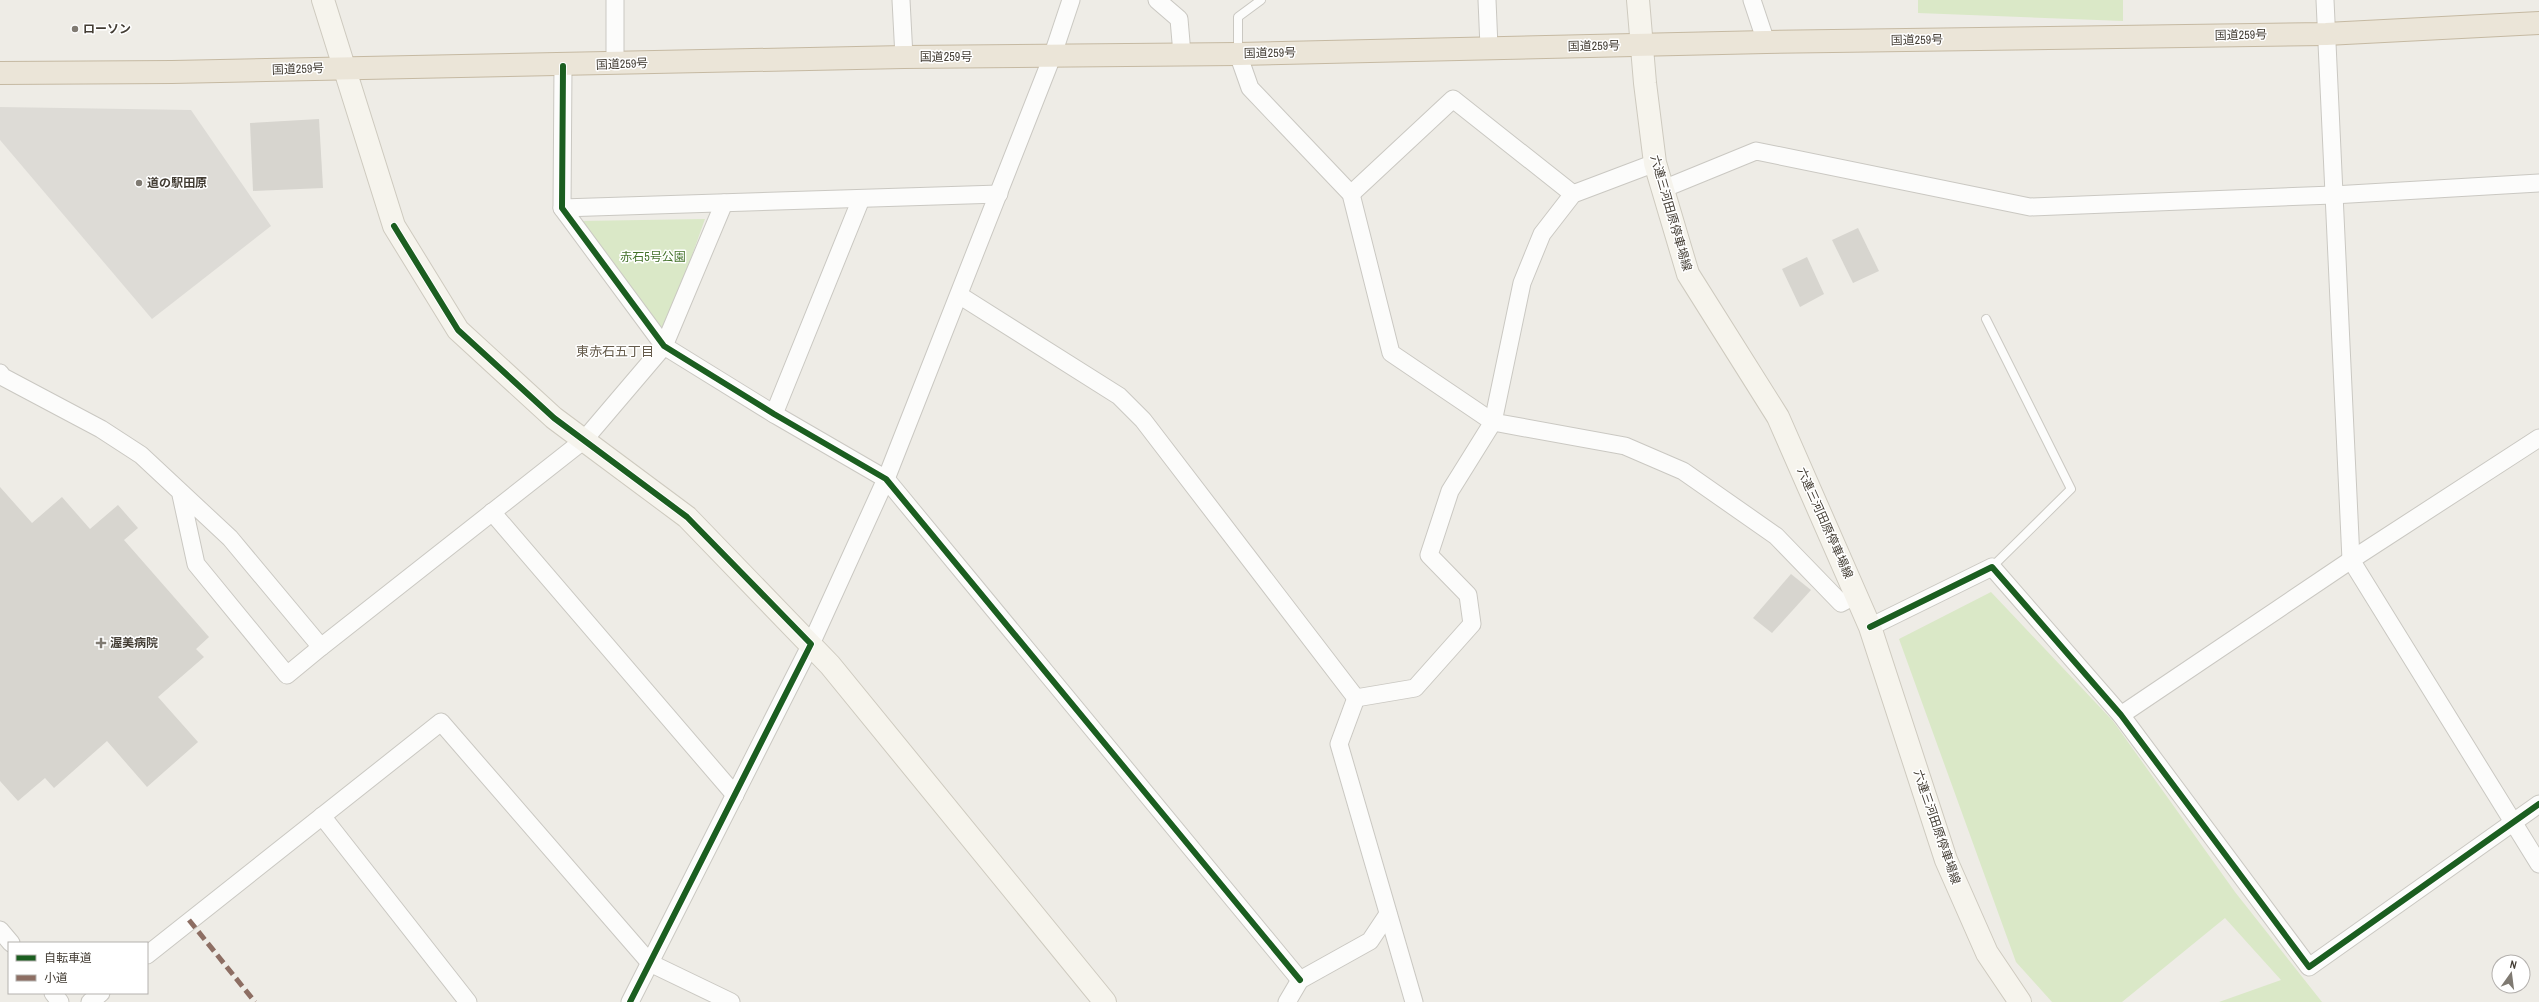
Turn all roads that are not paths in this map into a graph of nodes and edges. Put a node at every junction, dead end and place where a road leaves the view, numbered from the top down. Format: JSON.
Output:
{"nodes":[{"id":1,"x":323,"y":0,"type":"edge"},
{"id":2,"x":615,"y":0,"type":"edge"},
{"id":3,"x":901,"y":0,"type":"edge"},
{"id":4,"x":1071,"y":0,"type":"edge"},
{"id":5,"x":1157,"y":0,"type":"edge"},
{"id":6,"x":1261,"y":0,"type":"edge"},
{"id":7,"x":1487,"y":0,"type":"edge"},
{"id":8,"x":1638,"y":0,"type":"edge"},
{"id":9,"x":1752,"y":0,"type":"edge"},
{"id":10,"x":2325,"y":0,"type":"edge"},
{"id":11,"x":2539,"y":23,"type":"edge"},
{"id":12,"x":2326,"y":34,"type":"junction"},
{"id":13,"x":1766,"y":42,"type":"junction"},
{"id":14,"x":1641,"y":45,"type":"junction"},
{"id":15,"x":1489,"y":48,"type":"junction"},
{"id":16,"x":1182,"y":54,"type":"junction"},
{"id":17,"x":1238,"y":54,"type":"junction"},
{"id":18,"x":904,"y":57,"type":"junction"},
{"id":19,"x":1052,"y":57,"type":"junction"},
{"id":20,"x":615,"y":64,"type":"junction"},
{"id":21,"x":563,"y":66,"type":"junction"},
{"id":22,"x":346,"y":68,"type":"junction"},
{"id":23,"x":0,"y":73,"type":"edge"},
{"id":24,"x":1655,"y":163,"type":"junction"},
{"id":25,"x":2539,"y":183,"type":"edge"},
{"id":26,"x":1662,"y":189,"type":"junction"},
{"id":27,"x":999,"y":194,"type":"junction"},
{"id":28,"x":1351,"y":194,"type":"junction"},
{"id":29,"x":1573,"y":194,"type":"junction"},
{"id":30,"x":2333,"y":195,"type":"junction"},
{"id":31,"x":861,"y":199,"type":"junction"},
{"id":32,"x":724,"y":203,"type":"junction"},
{"id":33,"x":562,"y":208,"type":"junction"},
{"id":34,"x":959,"y":295,"type":"junction"},
{"id":35,"x":1986,"y":319,"type":"dead end"},
{"id":36,"x":664,"y":346,"type":"junction"},
{"id":37,"x":0,"y":373,"type":"edge"},
{"id":38,"x":774,"y":414,"type":"junction"},
{"id":39,"x":1493,"y":422,"type":"junction"},
{"id":40,"x":2539,"y":438,"type":"edge"},
{"id":41,"x":584,"y":440,"type":"junction"},
{"id":42,"x":886,"y":479,"type":"junction"},
{"id":43,"x":181,"y":495,"type":"junction"},
{"id":44,"x":492,"y":512,"type":"junction"},
{"id":45,"x":2351,"y":560,"type":"junction"},
{"id":46,"x":1992,"y":568,"type":"junction"},
{"id":47,"x":1856,"y":595,"type":"junction"},
{"id":48,"x":1870,"y":628,"type":"junction"},
{"id":49,"x":811,"y":644,"type":"junction"},
{"id":50,"x":321,"y":647,"type":"junction"},
{"id":51,"x":1356,"y":698,"type":"junction"},
{"id":52,"x":2121,"y":715,"type":"junction"},
{"id":53,"x":735,"y":795,"type":"junction"},
{"id":54,"x":2539,"y":804,"type":"edge"},
{"id":55,"x":322,"y":816,"type":"junction"},
{"id":56,"x":2511,"y":822,"type":"junction"},
{"id":57,"x":2539,"y":864,"type":"edge"},
{"id":58,"x":1388,"y":914,"type":"junction"},
{"id":59,"x":0,"y":930,"type":"edge"},
{"id":60,"x":10,"y":942,"type":"edge"},
{"id":61,"x":148,"y":954,"type":"edge"},
{"id":62,"x":650,"y":964,"type":"junction"},
{"id":63,"x":1300,"y":980,"type":"junction"},
{"id":64,"x":54,"y":994,"type":"edge"},
{"id":65,"x":100,"y":994,"type":"edge"},
{"id":66,"x":60,"y":1002,"type":"edge"},
{"id":67,"x":90,"y":1002,"type":"edge"},
{"id":68,"x":468,"y":1002,"type":"edge"},
{"id":69,"x":630,"y":1002,"type":"edge"},
{"id":70,"x":730,"y":1002,"type":"edge"},
{"id":71,"x":1105,"y":1002,"type":"edge"},
{"id":72,"x":1287,"y":1002,"type":"edge"},
{"id":73,"x":1414,"y":1002,"type":"edge"},
{"id":74,"x":2020,"y":1002,"type":"edge"}],
"edges":[{"from":1,"to":22,"type":"street"},
{"from":2,"to":20,"type":"street"},
{"from":3,"to":18,"type":"street"},
{"from":4,"to":19,"type":"street"},
{"from":5,"to":16,"type":"street"},
{"from":6,"to":17,"type":"lane"},
{"from":7,"to":15,"type":"street"},
{"from":8,"to":14,"type":"street","name":"六連三河田原停車場線"},
{"from":9,"to":13,"type":"street"},
{"from":10,"to":12,"type":"street"},
{"from":11,"to":12,"type":"highway","name":"国道259号"},
{"from":12,"to":13,"type":"highway","name":"国道259号"},
{"from":12,"to":30,"type":"street"},
{"from":13,"to":14,"type":"highway","name":"国道259号"},
{"from":14,"to":15,"type":"highway","name":"国道259号"},
{"from":14,"to":24,"type":"street","name":"六連三河田原停車場線"},
{"from":15,"to":17,"type":"highway","name":"国道259号"},
{"from":16,"to":17,"type":"highway","name":"国道259号"},
{"from":16,"to":19,"type":"highway","name":"国道259号"},
{"from":17,"to":28,"type":"street"},
{"from":18,"to":19,"type":"highway","name":"国道259号"},
{"from":18,"to":20,"type":"highway","name":"国道259号"},
{"from":19,"to":27,"type":"street"},
{"from":20,"to":21,"type":"highway","name":"国道259号"},
{"from":21,"to":22,"type":"highway","name":"国道259号"},
{"from":21,"to":33,"type":"street"},
{"from":22,"to":23,"type":"highway","name":"国道259号"},
{"from":22,"to":41,"type":"street"},
{"from":24,"to":26,"type":"street","name":"六連三河田原停車場線"},
{"from":24,"to":29,"type":"street"},
{"from":25,"to":30,"type":"street"},
{"from":26,"to":30,"type":"street"},
{"from":26,"to":47,"type":"street","name":"六連三河田原停車場線"},
{"from":27,"to":31,"type":"street"},
{"from":27,"to":34,"type":"street"},
{"from":28,"to":29,"type":"street"},
{"from":28,"to":39,"type":"street"},
{"from":29,"to":39,"type":"street"},
{"from":30,"to":45,"type":"street"},
{"from":31,"to":32,"type":"street"},
{"from":31,"to":38,"type":"street"},
{"from":32,"to":33,"type":"street"},
{"from":32,"to":36,"type":"street"},
{"from":33,"to":36,"type":"street"},
{"from":34,"to":42,"type":"street"},
{"from":34,"to":51,"type":"street"},
{"from":35,"to":46,"type":"lane"},
{"from":36,"to":38,"type":"street"},
{"from":36,"to":41,"type":"street"},
{"from":37,"to":43,"type":"street"},
{"from":38,"to":42,"type":"street"},
{"from":39,"to":47,"type":"street"},
{"from":39,"to":51,"type":"street"},
{"from":40,"to":45,"type":"street"},
{"from":41,"to":44,"type":"street"},
{"from":41,"to":49,"type":"street"},
{"from":42,"to":49,"type":"street"},
{"from":42,"to":63,"type":"street"},
{"from":43,"to":50,"type":"street"},
{"from":43,"to":50,"type":"street"},
{"from":44,"to":50,"type":"street"},
{"from":44,"to":53,"type":"street"},
{"from":45,"to":52,"type":"street"},
{"from":45,"to":56,"type":"street"},
{"from":46,"to":48,"type":"street"},
{"from":46,"to":52,"type":"street"},
{"from":47,"to":48,"type":"street","name":"六連三河田原停車場線"},
{"from":48,"to":74,"type":"street","name":"六連三河田原停車場線"},
{"from":49,"to":53,"type":"street"},
{"from":49,"to":71,"type":"street"},
{"from":51,"to":58,"type":"street"},
{"from":52,"to":56,"type":"street"},
{"from":53,"to":62,"type":"street"},
{"from":54,"to":56,"type":"street"},
{"from":55,"to":61,"type":"street"},
{"from":55,"to":62,"type":"street"},
{"from":55,"to":68,"type":"street"},
{"from":56,"to":57,"type":"street"},
{"from":58,"to":63,"type":"street"},
{"from":58,"to":73,"type":"street"},
{"from":59,"to":60,"type":"street"},
{"from":62,"to":69,"type":"street"},
{"from":62,"to":70,"type":"street"},
{"from":63,"to":72,"type":"street"},
{"from":64,"to":66,"type":"street"},
{"from":65,"to":67,"type":"street"}]}
